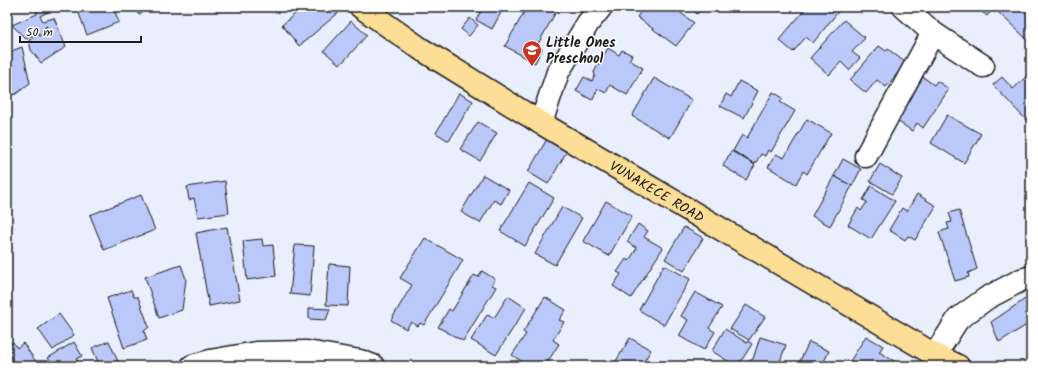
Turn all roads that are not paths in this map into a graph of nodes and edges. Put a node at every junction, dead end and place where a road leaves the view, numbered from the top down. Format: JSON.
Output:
{"nodes":[{"id":1,"x":361,"y":7,"type":"edge"},
{"id":2,"x":601,"y":7,"type":"edge"},
{"id":3,"x":904,"y":7,"type":"edge"},
{"id":4,"x":933,"y":33,"type":"junction"},
{"id":5,"x":983,"y":66,"type":"dead end"},
{"id":6,"x":541,"y":123,"type":"junction"},
{"id":7,"x":866,"y":156,"type":"dead end"},
{"id":8,"x":1031,"y":277,"type":"edge"},
{"id":9,"x":935,"y":355,"type":"junction"},
{"id":10,"x":192,"y":366,"type":"edge"},
{"id":11,"x":373,"y":366,"type":"edge"},
{"id":12,"x":958,"y":366,"type":"edge"}],
"edges":[{"from":1,"to":6,"type":"main road","name":"VUNAKECE ROAD"},
{"from":2,"to":6,"type":"street"},
{"from":3,"to":4,"type":"street"},
{"from":4,"to":5,"type":"street"},
{"from":4,"to":7,"type":"street"},
{"from":6,"to":9,"type":"main road","name":"VUNAKECE ROAD"},
{"from":8,"to":9,"type":"street"},
{"from":9,"to":12,"type":"main road","name":"VUNAKECE ROAD"},
{"from":10,"to":11,"type":"street"}]}
